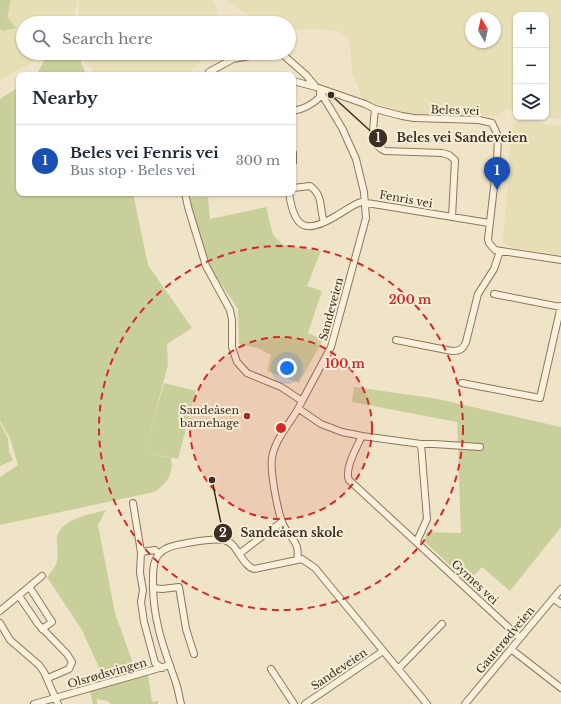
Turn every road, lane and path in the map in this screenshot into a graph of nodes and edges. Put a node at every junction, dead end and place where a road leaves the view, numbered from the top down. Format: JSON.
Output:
{"nodes":[{"id":1,"x":230,"y":60,"type":"edge"},
{"id":2,"x":289,"y":60,"type":"edge"},
{"id":3,"x":209,"y":72,"type":"dead end"},
{"id":4,"x":296,"y":82,"type":"edge"},
{"id":5,"x":319,"y":90,"type":"junction"},
{"id":6,"x":375,"y":109,"type":"junction"},
{"id":7,"x":296,"y":110,"type":"edge"},
{"id":8,"x":296,"y":188,"type":"edge"},
{"id":9,"x":186,"y":196,"type":"edge"},
{"id":10,"x":290,"y":196,"type":"edge"},
{"id":11,"x":366,"y":203,"type":"junction"},
{"id":12,"x":452,"y":217,"type":"junction"},
{"id":13,"x":324,"y":222,"type":"junction"},
{"id":14,"x":489,"y":224,"type":"junction"},
{"id":15,"x":500,"y":251,"type":"junction"},
{"id":16,"x":561,"y":260,"type":"edge"},
{"id":17,"x":494,"y":294,"type":"dead end"},
{"id":18,"x":561,"y":307,"type":"edge"},
{"id":19,"x":396,"y":340,"type":"dead end"},
{"id":20,"x":462,"y":383,"type":"dead end"},
{"id":21,"x":302,"y":401,"type":"junction"},
{"id":22,"x":298,"y":409,"type":"junction"},
{"id":23,"x":362,"y":436,"type":"junction"},
{"id":24,"x":421,"y":444,"type":"junction"},
{"id":25,"x":480,"y":447,"type":"dead end"},
{"id":26,"x":133,"y":503,"type":"dead end"},
{"id":27,"x":282,"y":522,"type":"junction"},
{"id":28,"x":417,"y":541,"type":"junction"},
{"id":29,"x":141,"y":552,"type":"junction"},
{"id":30,"x":159,"y":554,"type":"junction"},
{"id":31,"x":239,"y":554,"type":"junction"},
{"id":32,"x":297,"y":560,"type":"junction"},
{"id":33,"x":42,"y":576,"type":"dead end"},
{"id":34,"x":30,"y":588,"type":"junction"},
{"id":35,"x":153,"y":588,"type":"junction"},
{"id":36,"x":561,"y":589,"type":"edge"},
{"id":37,"x":19,"y":596,"type":"junction"},
{"id":38,"x":554,"y":598,"type":"junction"},
{"id":39,"x":561,"y":604,"type":"edge"},
{"id":40,"x":0,"y":611,"type":"edge"},
{"id":41,"x":0,"y":623,"type":"edge"},
{"id":42,"x":442,"y":624,"type":"dead end"},
{"id":43,"x":42,"y":629,"type":"junction"},
{"id":44,"x":520,"y":638,"type":"junction"},
{"id":45,"x":511,"y":649,"type":"junction"},
{"id":46,"x":383,"y":651,"type":"junction"},
{"id":47,"x":194,"y":654,"type":"dead end"},
{"id":48,"x":170,"y":665,"type":"junction"},
{"id":49,"x":162,"y":668,"type":"junction"},
{"id":50,"x":271,"y":669,"type":"dead end"},
{"id":51,"x":398,"y":669,"type":"junction"},
{"id":52,"x":48,"y":678,"type":"junction"},
{"id":53,"x":561,"y":688,"type":"edge"},
{"id":54,"x":57,"y":701,"type":"edge"},
{"id":55,"x":34,"y":704,"type":"edge"},
{"id":56,"x":181,"y":704,"type":"edge"},
{"id":57,"x":294,"y":704,"type":"edge"},
{"id":58,"x":306,"y":704,"type":"edge"},
{"id":59,"x":427,"y":704,"type":"edge"},
{"id":60,"x":465,"y":704,"type":"edge"}],
"edges":[{"from":1,"to":3,"type":"street"},
{"from":2,"to":5,"type":"street","name":"Sandeveien"},
{"from":4,"to":5,"type":"street","name":"Beles vei"},
{"from":5,"to":6,"type":"street","name":"Beles vei"},
{"from":5,"to":7,"type":"street"},
{"from":5,"to":11,"type":"street","name":"Sandeveien"},
{"from":6,"to":12,"type":"street"},
{"from":6,"to":14,"type":"street","name":"Beles vei"},
{"from":8,"to":13,"type":"street"},
{"from":9,"to":21,"type":"street"},
{"from":10,"to":13,"type":"street","name":"Fenris vei"},
{"from":11,"to":12,"type":"street","name":"Fenris vei"},
{"from":11,"to":13,"type":"street","name":"Fenris vei"},
{"from":11,"to":21,"type":"street","name":"Sandeveien"},
{"from":12,"to":14,"type":"street","name":"Fenris vei"},
{"from":14,"to":15,"type":"street","name":"Beles vei"},
{"from":15,"to":16,"type":"street"},
{"from":15,"to":19,"type":"street"},
{"from":17,"to":18,"type":"street"},
{"from":18,"to":20,"type":"street"},
{"from":21,"to":22,"type":"street","name":"Sandeveien"},
{"from":22,"to":23,"type":"street"},
{"from":22,"to":27,"type":"street","name":"Sandeveien"},
{"from":23,"to":24,"type":"street"},
{"from":23,"to":28,"type":"street","name":"Gymes vei"},
{"from":24,"to":25,"type":"street"},
{"from":24,"to":28,"type":"street"},
{"from":26,"to":29,"type":"street","name":"Olsrødsvingen"},
{"from":27,"to":31,"type":"street"},
{"from":27,"to":32,"type":"street","name":"Sandeveien"},
{"from":28,"to":44,"type":"street","name":"Gymes vei"},
{"from":29,"to":30,"type":"street"},
{"from":29,"to":49,"type":"street","name":"Olsrødsvingen"},
{"from":30,"to":31,"type":"street"},
{"from":30,"to":35,"type":"street"},
{"from":31,"to":32,"type":"street"},
{"from":32,"to":46,"type":"street","name":"Sandeveien"},
{"from":33,"to":34,"type":"street"},
{"from":34,"to":37,"type":"street"},
{"from":34,"to":43,"type":"street"},
{"from":35,"to":47,"type":"street"},
{"from":35,"to":48,"type":"street"},
{"from":36,"to":38,"type":"street","name":"Gauterødveien"},
{"from":37,"to":40,"type":"street"},
{"from":37,"to":43,"type":"street"},
{"from":38,"to":39,"type":"street"},
{"from":38,"to":44,"type":"street","name":"Gauterødveien"},
{"from":41,"to":52,"type":"street"},
{"from":42,"to":51,"type":"street"},
{"from":43,"to":52,"type":"street"},
{"from":44,"to":45,"type":"street","name":"Gauterødveien"},
{"from":45,"to":53,"type":"street"},
{"from":45,"to":60,"type":"street","name":"Gauterødveien"},
{"from":46,"to":51,"type":"street","name":"Sandeveien"},
{"from":46,"to":58,"type":"street","name":"Sandeveien"},
{"from":48,"to":49,"type":"street","name":"Olsrødsvingen"},
{"from":48,"to":56,"type":"street"},
{"from":49,"to":54,"type":"street","name":"Olsrødsvingen"},
{"from":50,"to":57,"type":"street"},
{"from":51,"to":59,"type":"street","name":"Sandeveien"},
{"from":52,"to":54,"type":"street"},
{"from":54,"to":55,"type":"street","name":"Olsrødsvingen"}]}
